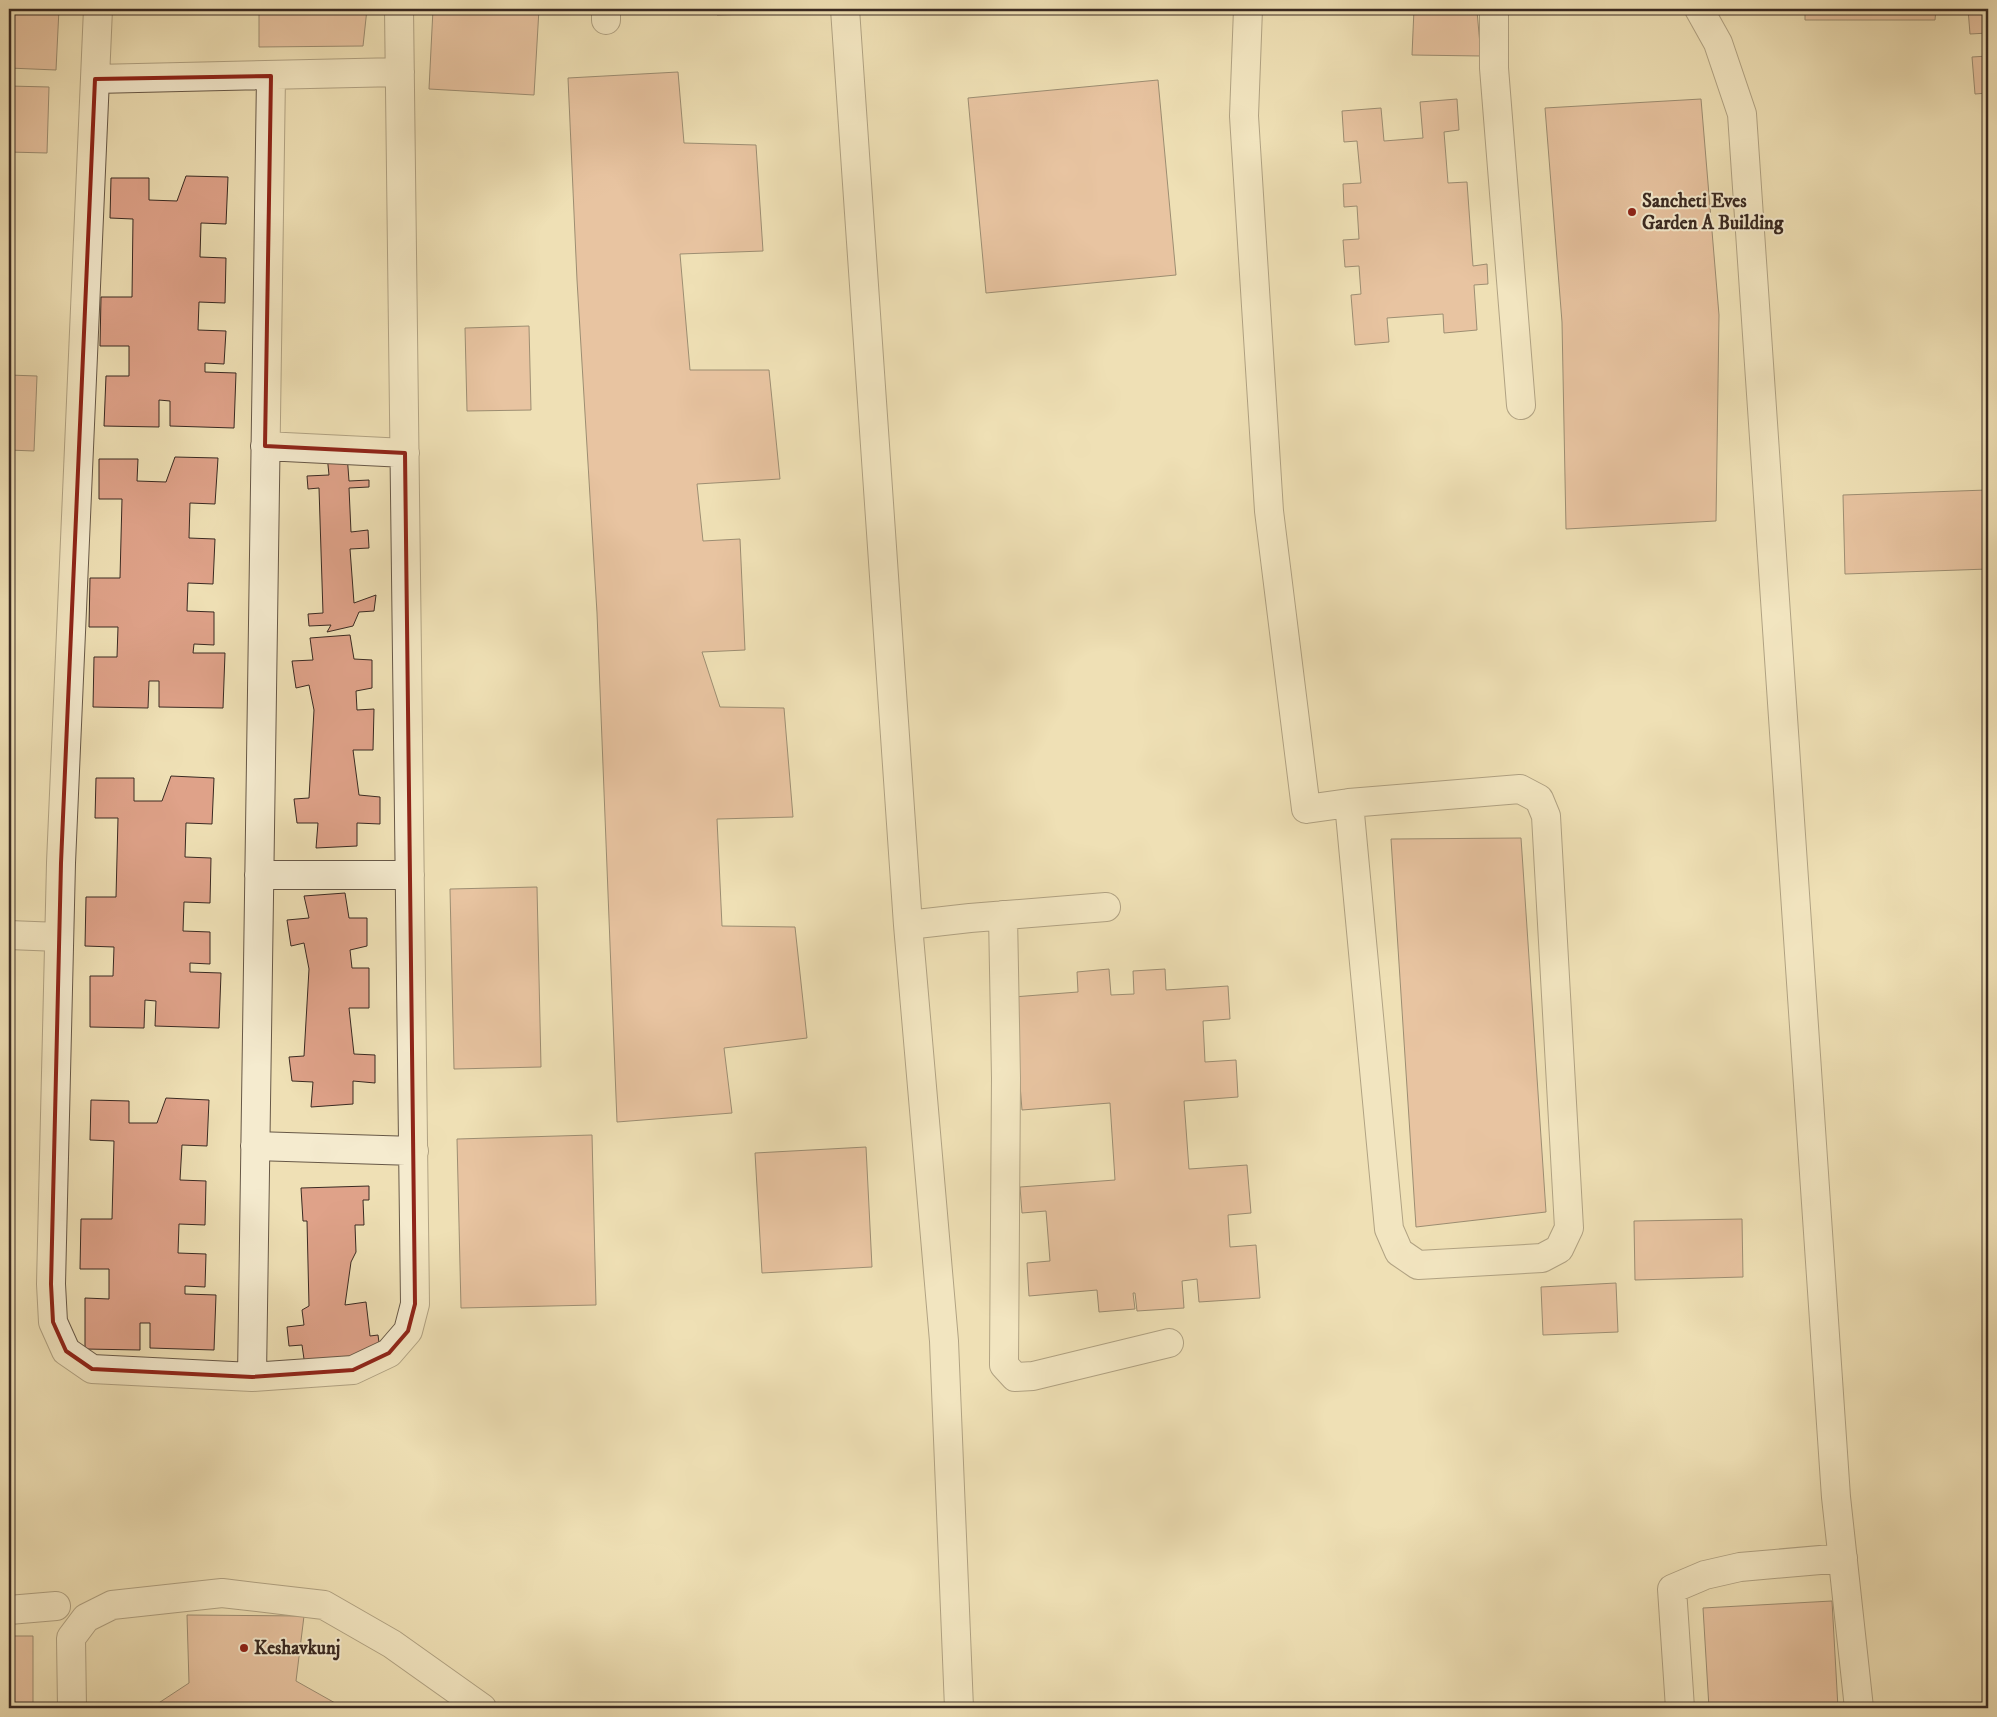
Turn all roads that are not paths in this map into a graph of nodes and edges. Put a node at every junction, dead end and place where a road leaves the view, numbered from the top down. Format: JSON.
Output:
{"nodes":[{"id":1,"x":98,"y":9,"type":"edge"},
{"id":2,"x":399,"y":9,"type":"edge"},
{"id":3,"x":845,"y":9,"type":"edge"},
{"id":4,"x":1248,"y":9,"type":"edge"},
{"id":5,"x":1494,"y":9,"type":"edge"},
{"id":6,"x":1699,"y":9,"type":"edge"},
{"id":7,"x":400,"y":72,"type":"junction"},
{"id":8,"x":271,"y":76,"type":"junction"},
{"id":9,"x":95,"y":78,"type":"junction"},
{"id":10,"x":1521,"y":405,"type":"dead end"},
{"id":11,"x":265,"y":446,"type":"junction"},
{"id":12,"x":405,"y":453,"type":"junction"},
{"id":13,"x":1349,"y":803,"type":"junction"},
{"id":14,"x":259,"y":874,"type":"junction"},
{"id":15,"x":410,"y":874,"type":"junction"},
{"id":16,"x":1106,"y":907,"type":"dead end"},
{"id":17,"x":1003,"y":915,"type":"junction"},
{"id":18,"x":908,"y":925,"type":"junction"},
{"id":19,"x":9,"y":935,"type":"edge"},
{"id":20,"x":59,"y":937,"type":"junction"},
{"id":21,"x":255,"y":1146,"type":"junction"},
{"id":22,"x":414,"y":1151,"type":"junction"},
{"id":23,"x":1168,"y":1343,"type":"dead end"},
{"id":24,"x":252,"y":1378,"type":"junction"},
{"id":25,"x":1843,"y":1558,"type":"junction"},
{"id":26,"x":56,"y":1606,"type":"dead end"},
{"id":27,"x":9,"y":1610,"type":"edge"},
{"id":28,"x":72,"y":1708,"type":"edge"},
{"id":29,"x":482,"y":1708,"type":"edge"},
{"id":30,"x":959,"y":1708,"type":"edge"},
{"id":31,"x":1680,"y":1708,"type":"edge"},
{"id":32,"x":1859,"y":1708,"type":"edge"}],
"edges":[{"from":1,"to":9,"type":"street"},
{"from":2,"to":7,"type":"street"},
{"from":3,"to":18,"type":"street"},
{"from":4,"to":13,"type":"street"},
{"from":5,"to":10,"type":"street"},
{"from":6,"to":25,"type":"street"},
{"from":7,"to":8,"type":"street"},
{"from":7,"to":12,"type":"street"},
{"from":8,"to":9,"type":"street"},
{"from":8,"to":11,"type":"street"},
{"from":9,"to":20,"type":"street"},
{"from":11,"to":12,"type":"street"},
{"from":11,"to":14,"type":"street"},
{"from":12,"to":15,"type":"street"},
{"from":13,"to":13,"type":"street"},
{"from":14,"to":15,"type":"street"},
{"from":14,"to":21,"type":"street"},
{"from":15,"to":22,"type":"street"},
{"from":16,"to":17,"type":"street"},
{"from":17,"to":18,"type":"street"},
{"from":17,"to":23,"type":"street"},
{"from":18,"to":30,"type":"street"},
{"from":19,"to":20,"type":"street"},
{"from":20,"to":24,"type":"street"},
{"from":21,"to":22,"type":"street"},
{"from":21,"to":24,"type":"street"},
{"from":22,"to":24,"type":"street"},
{"from":25,"to":31,"type":"street"},
{"from":25,"to":32,"type":"street"},
{"from":26,"to":27,"type":"street"},
{"from":28,"to":29,"type":"street"}]}
